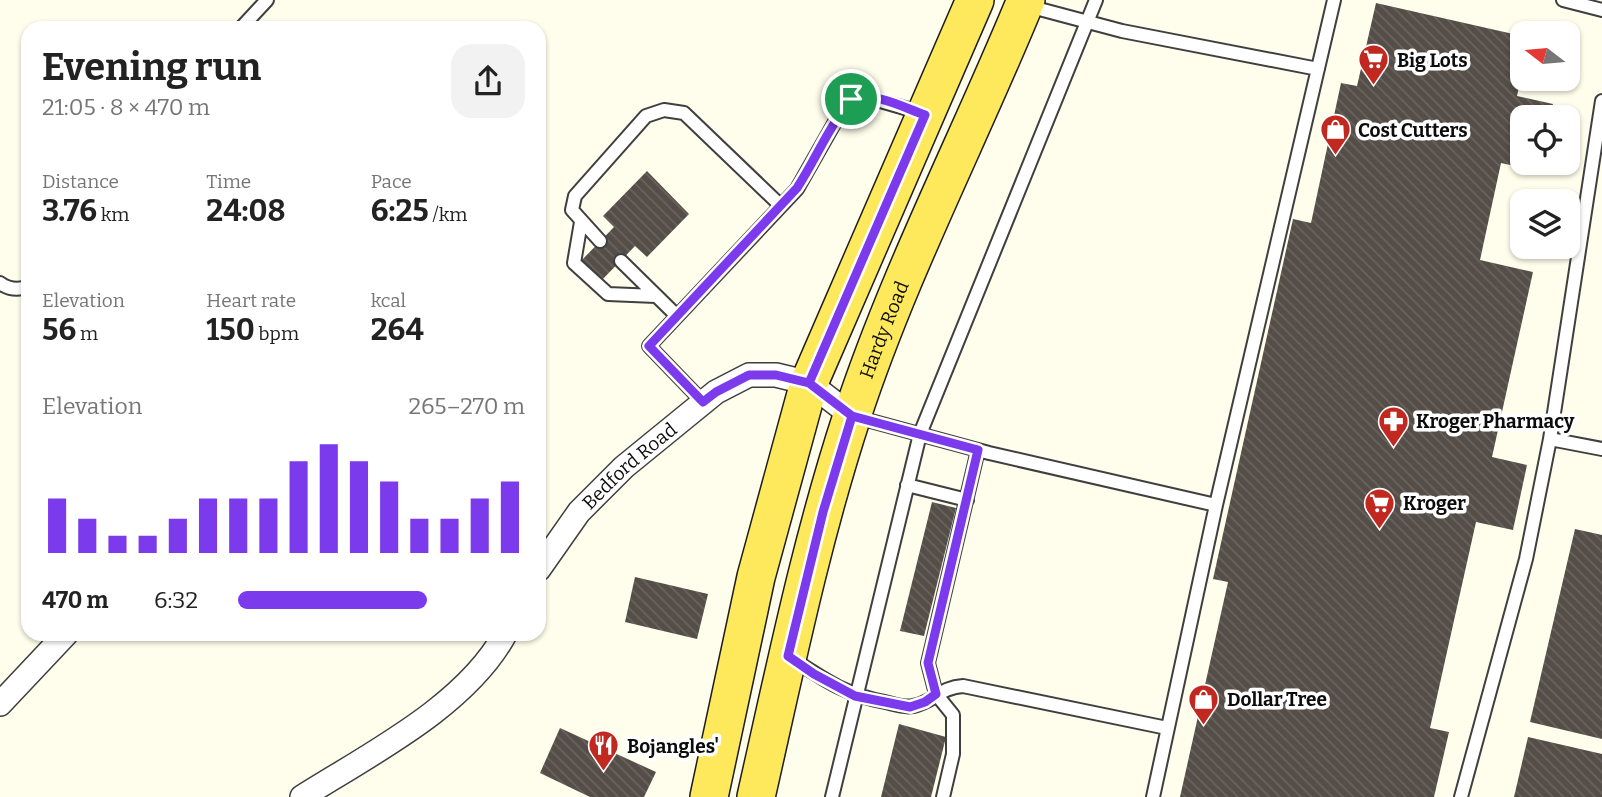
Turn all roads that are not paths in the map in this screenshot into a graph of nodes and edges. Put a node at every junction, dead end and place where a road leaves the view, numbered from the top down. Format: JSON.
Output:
{"nodes":[{"id":1,"x":267,"y":0,"type":"edge"},
{"id":2,"x":975,"y":0,"type":"edge"},
{"id":3,"x":1096,"y":0,"type":"edge"},
{"id":4,"x":1334,"y":0,"type":"edge"},
{"id":5,"x":1563,"y":0,"type":"edge"},
{"id":6,"x":1025,"y":2,"type":"edge"},
{"id":7,"x":1602,"y":10,"type":"edge"},
{"id":8,"x":248,"y":21,"type":"edge"},
{"id":9,"x":1086,"y":22,"type":"junction"},
{"id":10,"x":1318,"y":69,"type":"junction"},
{"id":11,"x":1602,"y":101,"type":"edge"},
{"id":12,"x":925,"y":115,"type":"junction"},
{"id":13,"x":780,"y":206,"type":"junction"},
{"id":14,"x":581,"y":222,"type":"junction"},
{"id":15,"x":600,"y":241,"type":"dead end"},
{"id":16,"x":621,"y":261,"type":"dead end"},
{"id":17,"x":0,"y":283,"type":"edge"},
{"id":18,"x":21,"y":288,"type":"edge"},
{"id":19,"x":656,"y":296,"type":"junction"},
{"id":20,"x":677,"y":316,"type":"junction"},
{"id":21,"x":809,"y":383,"type":"junction"},
{"id":22,"x":703,"y":402,"type":"junction"},
{"id":23,"x":852,"y":416,"type":"junction"},
{"id":24,"x":920,"y":434,"type":"junction"},
{"id":25,"x":1550,"y":439,"type":"junction"},
{"id":26,"x":1602,"y":449,"type":"edge"},
{"id":27,"x":978,"y":450,"type":"junction"},
{"id":28,"x":907,"y":485,"type":"junction"},
{"id":29,"x":967,"y":500,"type":"junction"},
{"id":30,"x":1216,"y":505,"type":"junction"},
{"id":31,"x":546,"y":559,"type":"edge"},
{"id":32,"x":59,"y":641,"type":"edge"},
{"id":33,"x":500,"y":641,"type":"edge"},
{"id":34,"x":788,"y":656,"type":"junction"},
{"id":35,"x":936,"y":694,"type":"junction"},
{"id":36,"x":855,"y":696,"type":"junction"},
{"id":37,"x":0,"y":704,"type":"edge"},
{"id":38,"x":1167,"y":728,"type":"junction"},
{"id":39,"x":302,"y":797,"type":"edge"},
{"id":40,"x":709,"y":797,"type":"edge"},
{"id":41,"x":756,"y":797,"type":"edge"},
{"id":42,"x":832,"y":797,"type":"edge"},
{"id":43,"x":943,"y":797,"type":"edge"},
{"id":44,"x":1153,"y":797,"type":"edge"},
{"id":45,"x":1461,"y":797,"type":"edge"}],
"edges":[{"from":1,"to":8,"type":"lane"},
{"from":2,"to":12,"type":"main road"},
{"from":3,"to":9,"type":"lane"},
{"from":4,"to":10,"type":"lane"},
{"from":5,"to":7,"type":"lane"},
{"from":6,"to":9,"type":"lane"},
{"from":6,"to":23,"type":"main road","name":"Hardy Road"},
{"from":9,"to":10,"type":"lane"},
{"from":9,"to":24,"type":"lane"},
{"from":10,"to":30,"type":"lane"},
{"from":11,"to":25,"type":"lane"},
{"from":12,"to":13,"type":"lane"},
{"from":12,"to":21,"type":"main road"},
{"from":13,"to":14,"type":"lane"},
{"from":13,"to":20,"type":"lane"},
{"from":14,"to":15,"type":"lane"},
{"from":14,"to":19,"type":"lane"},
{"from":16,"to":19,"type":"lane"},
{"from":17,"to":18,"type":"lane"},
{"from":19,"to":20,"type":"lane"},
{"from":20,"to":22,"type":"lane"},
{"from":21,"to":22,"type":"street","name":"Bedford Road"},
{"from":21,"to":23,"type":"street","name":"Bedford Road"},
{"from":21,"to":40,"type":"main road"},
{"from":22,"to":31,"type":"street","name":"Bedford Road"},
{"from":23,"to":24,"type":"lane"},
{"from":23,"to":34,"type":"main road","name":"Hardy Road"},
{"from":24,"to":27,"type":"lane"},
{"from":24,"to":28,"type":"lane"},
{"from":25,"to":26,"type":"lane"},
{"from":25,"to":45,"type":"lane"},
{"from":27,"to":29,"type":"lane"},
{"from":27,"to":30,"type":"lane"},
{"from":28,"to":29,"type":"lane"},
{"from":28,"to":36,"type":"lane"},
{"from":29,"to":35,"type":"lane"},
{"from":30,"to":38,"type":"lane"},
{"from":32,"to":37,"type":"street"},
{"from":33,"to":39,"type":"street"},
{"from":34,"to":36,"type":"lane"},
{"from":34,"to":41,"type":"main road","name":"Hardy Road"},
{"from":35,"to":36,"type":"lane"},
{"from":35,"to":38,"type":"lane"},
{"from":35,"to":43,"type":"lane"},
{"from":36,"to":42,"type":"lane"},
{"from":38,"to":44,"type":"lane"}]}
